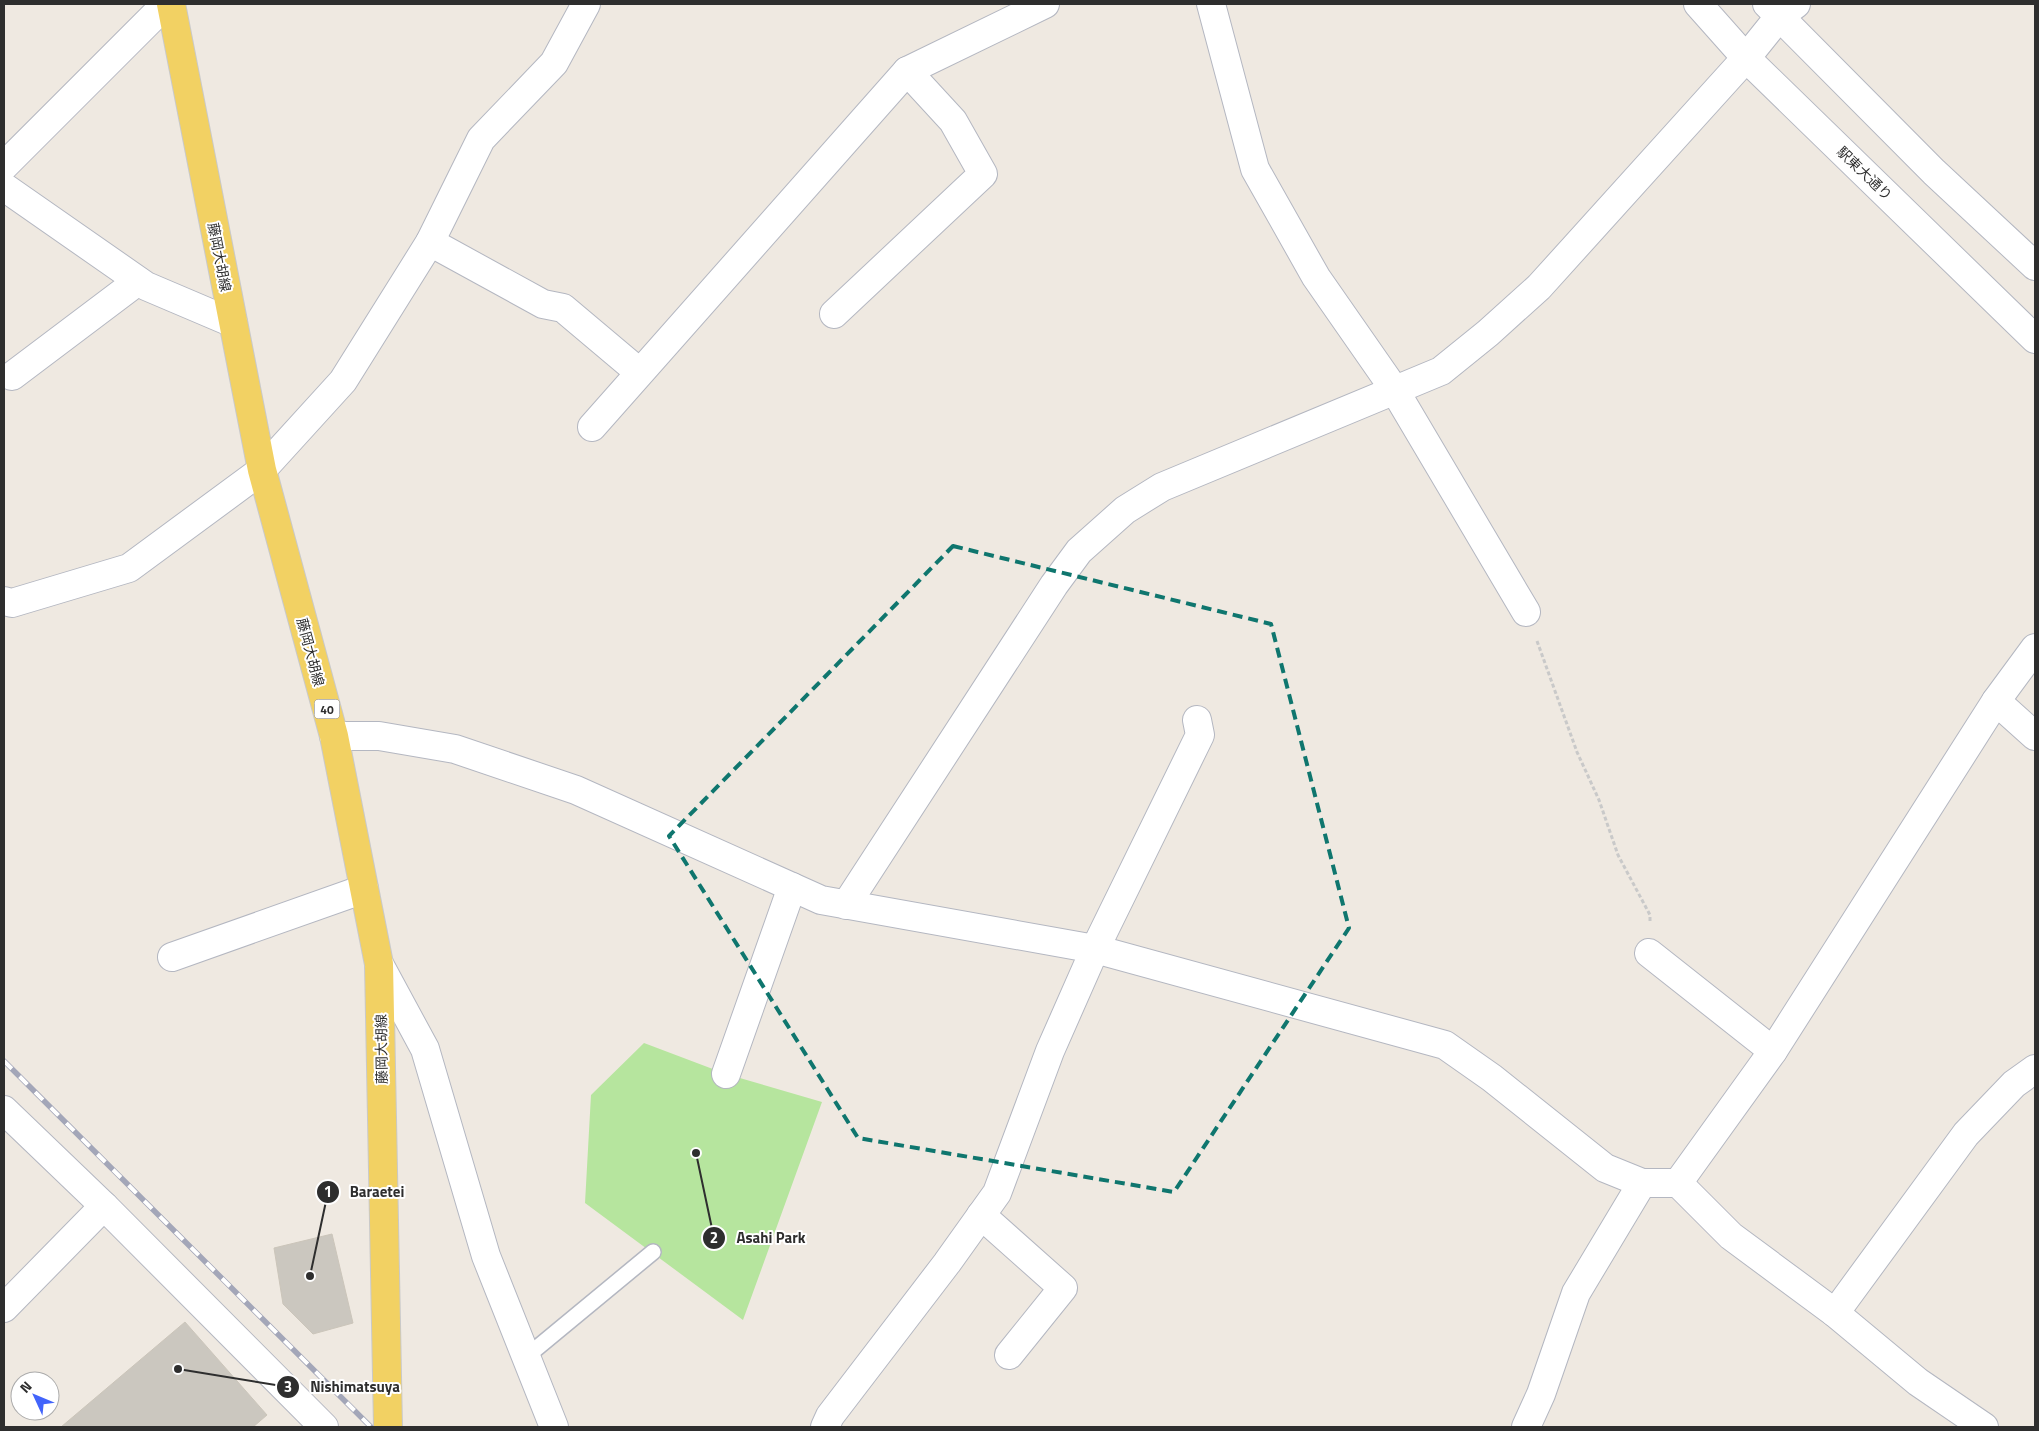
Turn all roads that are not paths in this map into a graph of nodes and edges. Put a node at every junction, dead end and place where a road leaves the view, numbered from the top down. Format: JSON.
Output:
{"nodes":[{"id":1,"x":166,"y":4,"type":"edge"},
{"id":2,"x":171,"y":4,"type":"edge"},
{"id":3,"x":586,"y":4,"type":"edge"},
{"id":4,"x":1045,"y":4,"type":"edge"},
{"id":5,"x":1211,"y":4,"type":"edge"},
{"id":6,"x":1698,"y":4,"type":"edge"},
{"id":7,"x":1781,"y":8,"type":"edge"},
{"id":8,"x":1746,"y":58,"type":"junction"},
{"id":9,"x":906,"y":71,"type":"junction"},
{"id":10,"x":4,"y":166,"type":"edge"},
{"id":11,"x":4,"y":187,"type":"edge"},
{"id":12,"x":430,"y":242,"type":"junction"},
{"id":13,"x":2035,"y":266,"type":"edge"},
{"id":14,"x":138,"y":281,"type":"junction"},
{"id":15,"x":834,"y":314,"type":"dead end"},
{"id":16,"x":233,"y":323,"type":"junction"},
{"id":17,"x":2035,"y":338,"type":"edge"},
{"id":18,"x":639,"y":372,"type":"junction"},
{"id":19,"x":12,"y":376,"type":"dead end"},
{"id":20,"x":1394,"y":389,"type":"junction"},
{"id":21,"x":592,"y":427,"type":"dead end"},
{"id":22,"x":262,"y":470,"type":"junction"},
{"id":23,"x":4,"y":601,"type":"edge"},
{"id":24,"x":1526,"y":612,"type":"road end"},
{"id":25,"x":2035,"y":648,"type":"edge"},
{"id":26,"x":1996,"y":701,"type":"junction"},
{"id":27,"x":1196,"y":720,"type":"dead end"},
{"id":28,"x":334,"y":736,"type":"junction"},
{"id":29,"x":2035,"y":736,"type":"edge"},
{"id":30,"x":792,"y":887,"type":"junction"},
{"id":31,"x":364,"y":889,"type":"junction"},
{"id":32,"x":846,"y":905,"type":"junction"},
{"id":33,"x":1094,"y":949,"type":"junction"},
{"id":34,"x":1649,"y":953,"type":"road end"},
{"id":35,"x":172,"y":956,"type":"dead end"},
{"id":36,"x":379,"y":964,"type":"junction"},
{"id":37,"x":1773,"y":1051,"type":"junction"},
{"id":38,"x":2035,"y":1069,"type":"edge"},
{"id":39,"x":726,"y":1074,"type":"dead end"},
{"id":40,"x":4,"y":1110,"type":"edge"},
{"id":41,"x":1642,"y":1183,"type":"junction"},
{"id":42,"x":1678,"y":1183,"type":"junction"},
{"id":43,"x":104,"y":1206,"type":"junction"},
{"id":44,"x":981,"y":1216,"type":"junction"},
{"id":45,"x":652,"y":1252,"type":"dead end"},
{"id":46,"x":4,"y":1308,"type":"edge"},
{"id":47,"x":1835,"y":1313,"type":"junction"},
{"id":48,"x":1009,"y":1355,"type":"dead end"},
{"id":49,"x":526,"y":1358,"type":"junction"},
{"id":50,"x":324,"y":1427,"type":"edge"},
{"id":51,"x":388,"y":1427,"type":"edge"},
{"id":52,"x":554,"y":1427,"type":"edge"},
{"id":53,"x":825,"y":1427,"type":"edge"},
{"id":54,"x":1526,"y":1427,"type":"edge"},
{"id":55,"x":1984,"y":1427,"type":"edge"}],
"edges":[{"from":1,"to":10,"type":"street"},
{"from":2,"to":16,"type":"main road","name":"藤岡大胡線","number":"40"},
{"from":3,"to":12,"type":"street"},
{"from":4,"to":9,"type":"street"},
{"from":5,"to":20,"type":"street"},
{"from":6,"to":8,"type":"street","name":"駅東大通り"},
{"from":7,"to":8,"type":"street"},
{"from":7,"to":13,"type":"street"},
{"from":8,"to":17,"type":"street","name":"駅東大通り"},
{"from":8,"to":20,"type":"street"},
{"from":9,"to":15,"type":"street"},
{"from":9,"to":18,"type":"street"},
{"from":11,"to":14,"type":"street"},
{"from":12,"to":18,"type":"street"},
{"from":12,"to":22,"type":"street"},
{"from":14,"to":16,"type":"street"},
{"from":14,"to":19,"type":"street"},
{"from":16,"to":22,"type":"main road","name":"藤岡大胡線","number":"40"},
{"from":18,"to":21,"type":"street"},
{"from":20,"to":24,"type":"street"},
{"from":20,"to":32,"type":"street"},
{"from":22,"to":23,"type":"street"},
{"from":22,"to":28,"type":"main road","name":"藤岡大胡線","number":"40"},
{"from":25,"to":26,"type":"street"},
{"from":26,"to":29,"type":"street"},
{"from":26,"to":37,"type":"street"},
{"from":27,"to":33,"type":"street"},
{"from":28,"to":30,"type":"street"},
{"from":28,"to":31,"type":"main road","name":"藤岡大胡線","number":"40"},
{"from":30,"to":32,"type":"street"},
{"from":30,"to":39,"type":"street"},
{"from":31,"to":35,"type":"street"},
{"from":31,"to":36,"type":"main road","name":"藤岡大胡線","number":"40"},
{"from":32,"to":33,"type":"street"},
{"from":33,"to":41,"type":"street"},
{"from":33,"to":44,"type":"street"},
{"from":34,"to":37,"type":"street"},
{"from":36,"to":49,"type":"street"},
{"from":36,"to":51,"type":"main road","name":"藤岡大胡線","number":"40"},
{"from":37,"to":42,"type":"street"},
{"from":38,"to":47,"type":"street"},
{"from":40,"to":43,"type":"street"},
{"from":41,"to":42,"type":"street"},
{"from":41,"to":54,"type":"street"},
{"from":42,"to":47,"type":"street"},
{"from":43,"to":46,"type":"street"},
{"from":43,"to":50,"type":"street"},
{"from":44,"to":48,"type":"street"},
{"from":44,"to":53,"type":"street"},
{"from":45,"to":49,"type":"lane"},
{"from":47,"to":55,"type":"street"},
{"from":49,"to":52,"type":"street"}]}
